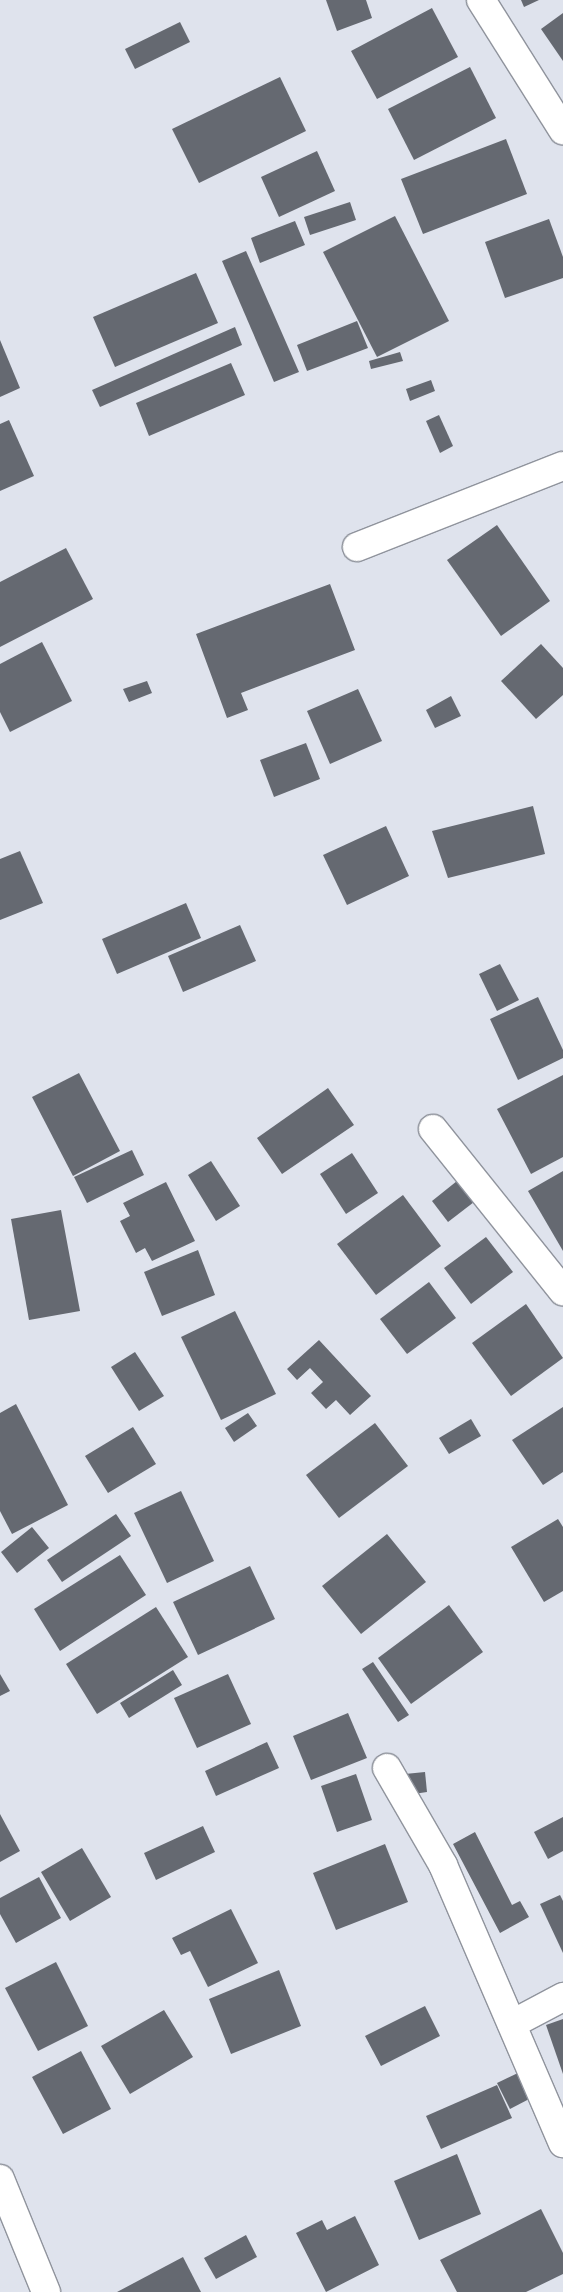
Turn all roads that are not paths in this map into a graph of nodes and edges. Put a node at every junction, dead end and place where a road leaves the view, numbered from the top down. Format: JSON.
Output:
{"nodes":[{"id":1,"x":481,"y":0,"type":"edge"},
{"id":2,"x":563,"y":130,"type":"edge"},
{"id":3,"x":563,"y":466,"type":"edge"},
{"id":4,"x":357,"y":546,"type":"dead end"},
{"id":5,"x":433,"y":1129,"type":"dead end"},
{"id":6,"x":563,"y":1291,"type":"edge"},
{"id":7,"x":387,"y":1768,"type":"dead end"},
{"id":8,"x":563,"y":1997,"type":"edge"},
{"id":9,"x":512,"y":2024,"type":"junction"},
{"id":10,"x":563,"y":2143,"type":"edge"},
{"id":11,"x":0,"y":2179,"type":"edge"},
{"id":12,"x":46,"y":2292,"type":"edge"}],
"edges":[{"from":1,"to":2,"type":"street"},
{"from":3,"to":4,"type":"street"},
{"from":5,"to":6,"type":"street"},
{"from":7,"to":9,"type":"street"},
{"from":8,"to":9,"type":"street"},
{"from":9,"to":10,"type":"street"},
{"from":11,"to":12,"type":"street"}]}
